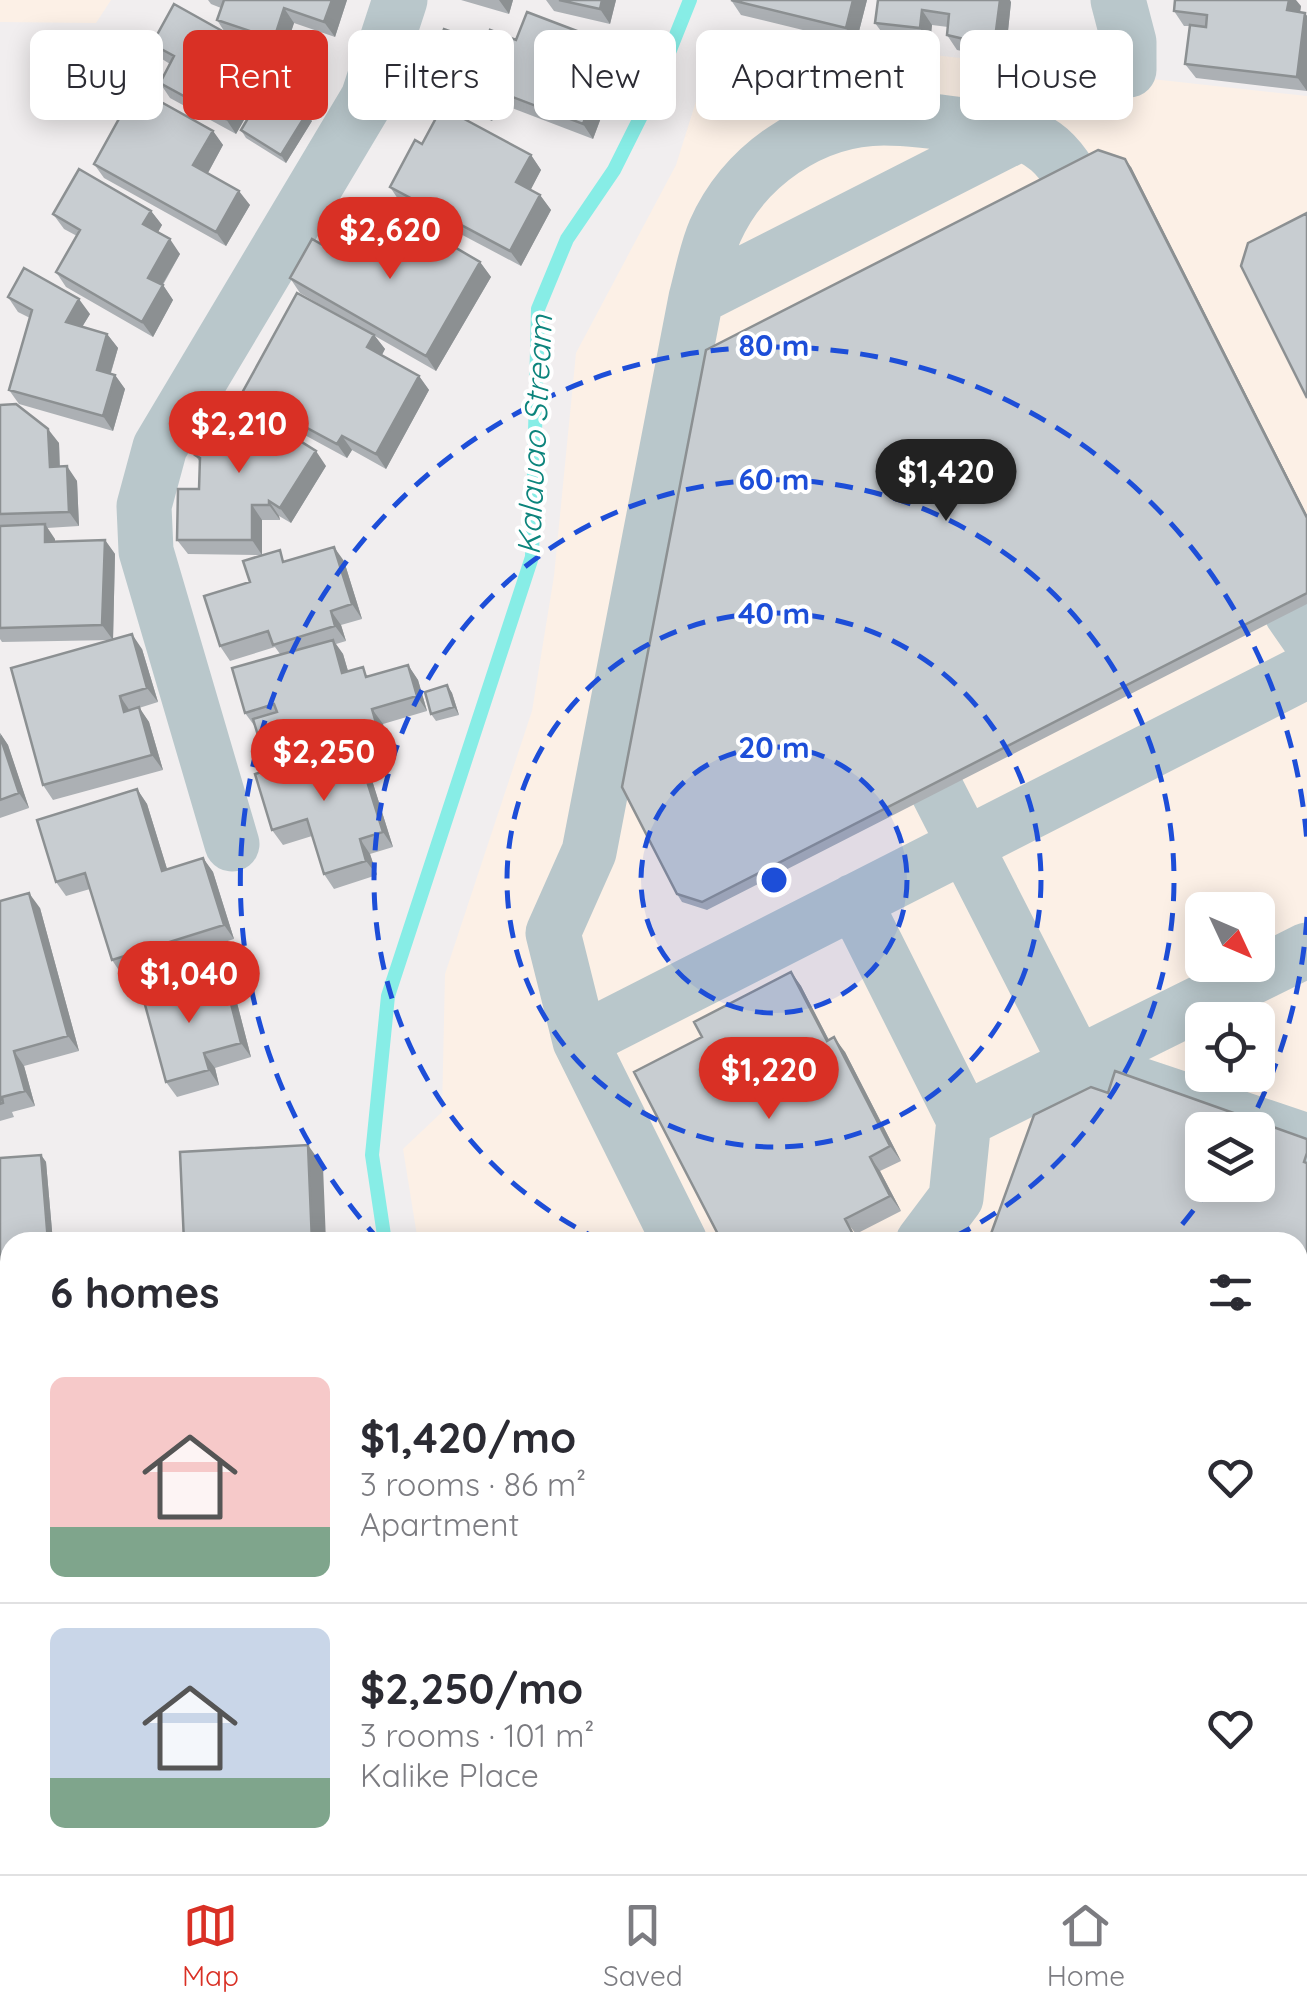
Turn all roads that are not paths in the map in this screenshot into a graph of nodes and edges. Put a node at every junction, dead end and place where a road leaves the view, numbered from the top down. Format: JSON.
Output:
{"nodes":[{"id":1,"x":400,"y":0,"type":"edge"},
{"id":2,"x":1118,"y":0,"type":"edge"},
{"id":3,"x":1126,"y":30,"type":"edge"},
{"id":4,"x":1021,"y":133,"type":"junction"},
{"id":5,"x":1070,"y":175,"type":"edge"},
{"id":6,"x":696,"y":298,"type":"junction"},
{"id":7,"x":1307,"y":670,"type":"edge"},
{"id":8,"x":938,"y":792,"type":"edge"},
{"id":9,"x":232,"y":844,"type":"dead end"},
{"id":10,"x":965,"y":844,"type":"junction"},
{"id":11,"x":854,"y":901,"type":"junction"},
{"id":12,"x":1307,"y":950,"type":"edge"},
{"id":13,"x":580,"y":1040,"type":"junction"},
{"id":14,"x":1077,"y":1064,"type":"junction"},
{"id":15,"x":964,"y":1120,"type":"junction"},
{"id":16,"x":1307,"y":1141,"type":"edge"},
{"id":17,"x":675,"y":1232,"type":"edge"},
{"id":18,"x":930,"y":1232,"type":"edge"}],
"edges":[{"from":1,"to":9,"type":"street"},
{"from":2,"to":3,"type":"street"},
{"from":4,"to":5,"type":"street"},
{"from":4,"to":6,"type":"street"},
{"from":4,"to":6,"type":"street"},
{"from":6,"to":13,"type":"street"},
{"from":7,"to":10,"type":"street"},
{"from":8,"to":10,"type":"street"},
{"from":10,"to":11,"type":"street"},
{"from":10,"to":14,"type":"street"},
{"from":11,"to":13,"type":"street"},
{"from":11,"to":15,"type":"street"},
{"from":12,"to":14,"type":"street"},
{"from":13,"to":17,"type":"street"},
{"from":14,"to":15,"type":"street"},
{"from":14,"to":16,"type":"street"},
{"from":15,"to":18,"type":"street"}]}
